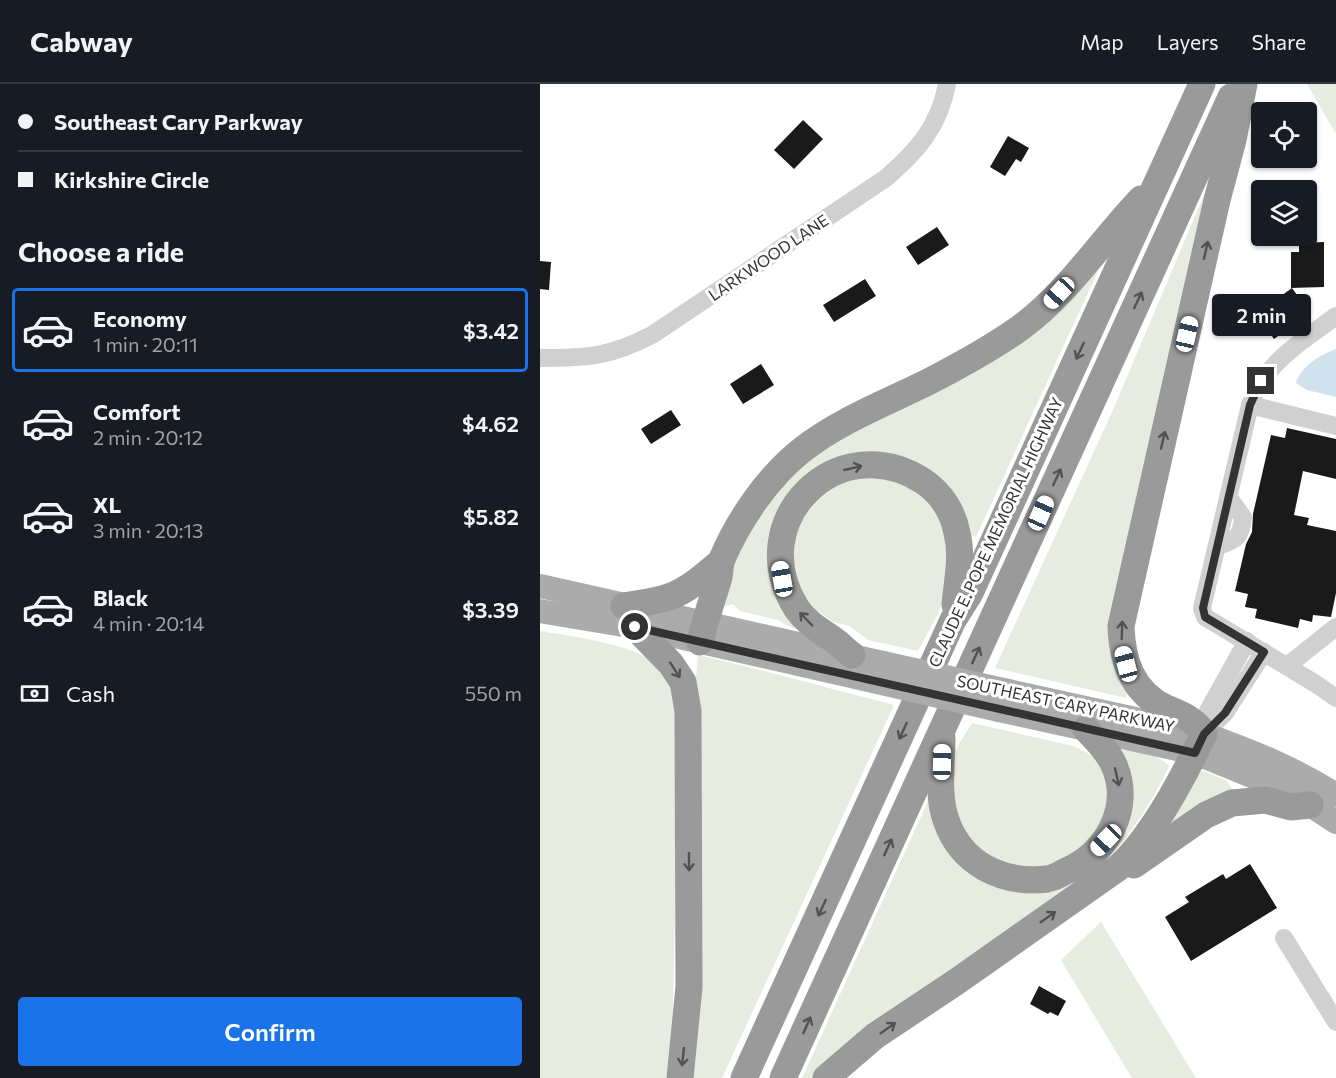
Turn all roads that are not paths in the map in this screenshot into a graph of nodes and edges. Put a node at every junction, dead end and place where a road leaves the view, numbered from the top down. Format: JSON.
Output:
{"nodes":[{"id":1,"x":947,"y":84,"type":"edge"},
{"id":2,"x":1202,"y":84,"type":"edge"},
{"id":3,"x":1237,"y":84,"type":"edge"},
{"id":4,"x":1244,"y":84,"type":"edge"},
{"id":5,"x":1156,"y":183,"type":"junction"},
{"id":6,"x":1336,"y":316,"type":"edge"},
{"id":7,"x":540,"y":358,"type":"edge"},
{"id":8,"x":1250,"y":405,"type":"junction"},
{"id":9,"x":1336,"y":426,"type":"edge"},
{"id":10,"x":721,"y":562,"type":"junction"},
{"id":11,"x":540,"y":586,"type":"edge"},
{"id":12,"x":540,"y":612,"type":"edge"},
{"id":13,"x":629,"y":616,"type":"junction"},
{"id":14,"x":953,"y":620,"type":"junction"},
{"id":15,"x":1336,"y":627,"type":"edge"},
{"id":16,"x":702,"y":633,"type":"junction"},
{"id":17,"x":1247,"y":641,"type":"junction"},
{"id":18,"x":1264,"y":652,"type":"junction"},
{"id":19,"x":852,"y":656,"type":"junction"},
{"id":20,"x":1287,"y":666,"type":"junction"},
{"id":21,"x":878,"y":672,"type":"junction"},
{"id":22,"x":1331,"y":688,"type":"edge"},
{"id":23,"x":1004,"y":700,"type":"junction"},
{"id":24,"x":943,"y":727,"type":"junction"},
{"id":25,"x":1086,"y":729,"type":"junction"},
{"id":26,"x":1200,"y":743,"type":"junction"},
{"id":27,"x":1336,"y":795,"type":"edge"},
{"id":28,"x":1310,"y":805,"type":"junction"},
{"id":29,"x":1336,"y":822,"type":"edge"},
{"id":30,"x":1118,"y":868,"type":"junction"},
{"id":31,"x":1284,"y":938,"type":"dead end"},
{"id":32,"x":1336,"y":1022,"type":"edge"},
{"id":33,"x":680,"y":1078,"type":"edge"},
{"id":34,"x":744,"y":1078,"type":"edge"},
{"id":35,"x":783,"y":1078,"type":"edge"},
{"id":36,"x":826,"y":1078,"type":"edge"}],
"edges":[{"from":1,"to":7,"type":"street","name":"LARKWOOD LANE"},
{"from":2,"to":5,"type":"highway","name":"CLAUDE E. POPE MEMORIAL HIGHWAY"},
{"from":24,"to":3,"type":"highway","name":"CLAUDE E. POPE MEMORIAL HIGHWAY","one_way":true},
{"from":26,"to":4,"type":"highway","one_way":true},
{"from":5,"to":10,"type":"highway"},
{"from":5,"to":14,"type":"highway","name":"CLAUDE E. POPE MEMORIAL HIGHWAY","one_way":true},
{"from":6,"to":8,"type":"street"},
{"from":8,"to":9,"type":"street"},
{"from":8,"to":17,"type":"street"},
{"from":10,"to":13,"type":"highway"},
{"from":10,"to":16,"type":"highway"},
{"from":11,"to":13,"type":"main road","name":"SOUTHEAST CARY PARKWAY"},
{"from":12,"to":13,"type":"main road","name":"SOUTHEAST CARY PARKWAY"},
{"from":13,"to":16,"type":"main road","name":"SOUTHEAST CARY PARKWAY"},
{"from":13,"to":33,"type":"highway","one_way":true},
{"from":19,"to":14,"type":"highway","one_way":true},
{"from":14,"to":34,"type":"highway","name":"CLAUDE E. POPE MEMORIAL HIGHWAY","one_way":true},
{"from":15,"to":20,"type":"street"},
{"from":16,"to":19,"type":"main road","name":"SOUTHEAST CARY PARKWAY"},
{"from":16,"to":21,"type":"main road","name":"SOUTHEAST CARY PARKWAY"},
{"from":17,"to":18,"type":"street"},
{"from":17,"to":26,"type":"street"},
{"from":18,"to":20,"type":"street"},
{"from":18,"to":26,"type":"street"},
{"from":19,"to":21,"type":"main road","name":"SOUTHEAST CARY PARKWAY"},
{"from":20,"to":22,"type":"street"},
{"from":21,"to":23,"type":"main road","name":"SOUTHEAST CARY PARKWAY","bridge":true},
{"from":23,"to":25,"type":"main road","name":"SOUTHEAST CARY PARKWAY"},
{"from":23,"to":26,"type":"main road","name":"SOUTHEAST CARY PARKWAY"},
{"from":25,"to":24,"type":"highway","one_way":true},
{"from":35,"to":24,"type":"highway","name":"CLAUDE E. POPE MEMORIAL HIGHWAY","one_way":true},
{"from":25,"to":26,"type":"main road","name":"SOUTHEAST CARY PARKWAY"},
{"from":26,"to":27,"type":"main road","name":"SOUTHEAST CARY PARKWAY"},
{"from":26,"to":28,"type":"main road","name":"SOUTHEAST CARY PARKWAY"},
{"from":26,"to":30,"type":"highway"},
{"from":28,"to":29,"type":"main road","name":"SOUTHEAST CARY PARKWAY"},
{"from":28,"to":30,"type":"highway"},
{"from":36,"to":30,"type":"highway","one_way":true},
{"from":31,"to":32,"type":"street"}]}
